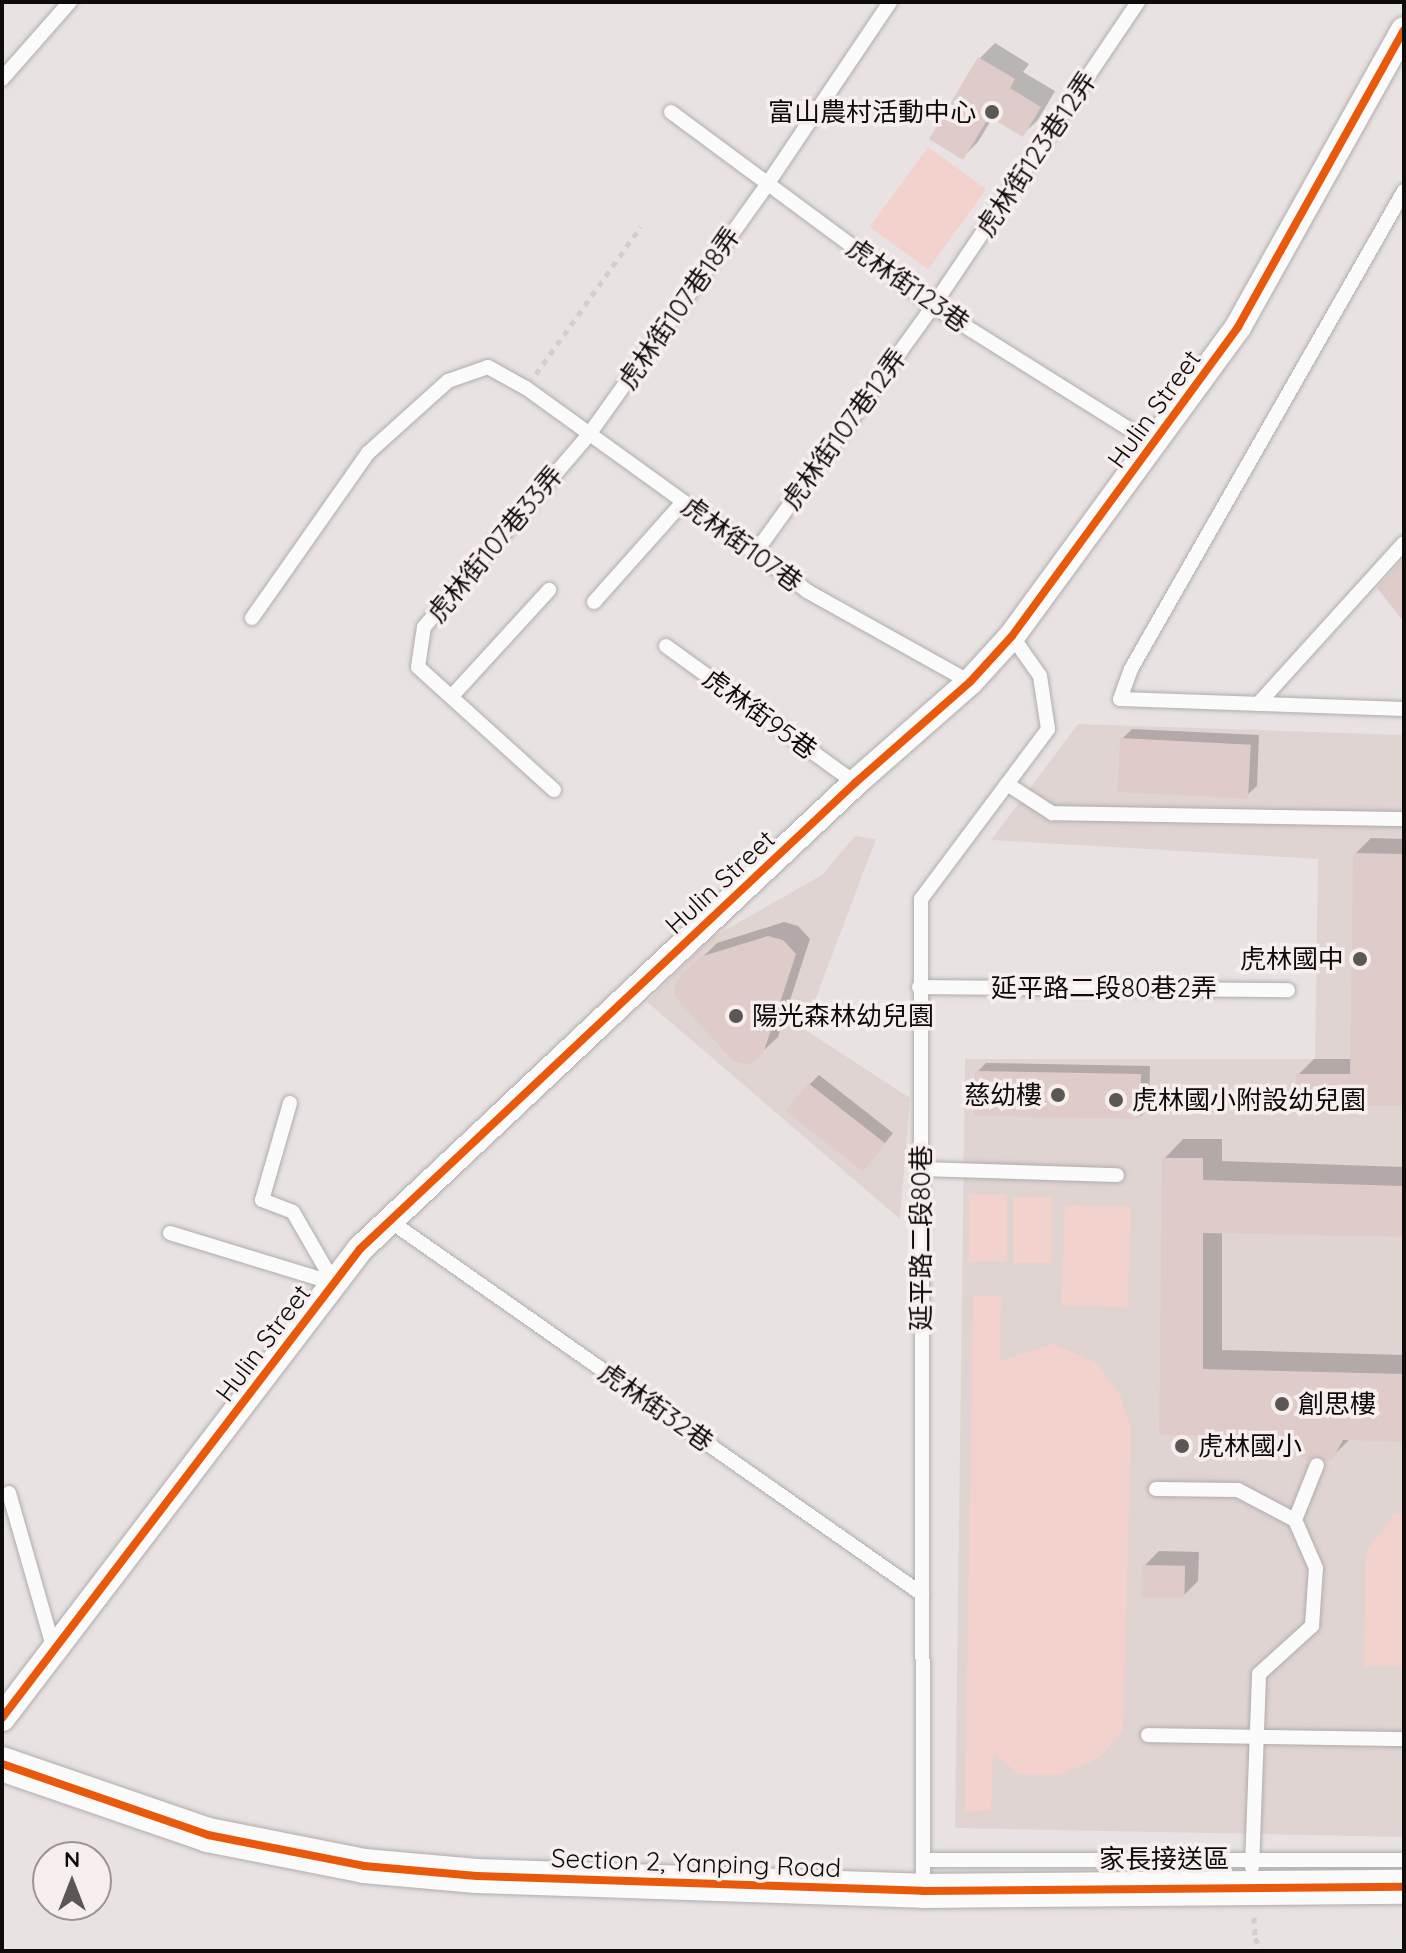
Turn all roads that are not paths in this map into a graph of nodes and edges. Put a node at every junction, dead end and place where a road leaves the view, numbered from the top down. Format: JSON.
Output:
{"nodes":[{"id":1,"x":70,"y":2,"type":"edge"},
{"id":2,"x":890,"y":2,"type":"edge"},
{"id":3,"x":1138,"y":2,"type":"edge"},
{"id":4,"x":1404,"y":30,"type":"edge"},
{"id":5,"x":2,"y":79,"type":"edge"},
{"id":6,"x":671,"y":112,"type":"dead end"},
{"id":7,"x":768,"y":183,"type":"junction"},
{"id":8,"x":1404,"y":191,"type":"edge"},
{"id":9,"x":933,"y":306,"type":"junction"},
{"id":10,"x":590,"y":433,"type":"junction"},
{"id":11,"x":1153,"y":444,"type":"junction"},
{"id":12,"x":683,"y":502,"type":"junction"},
{"id":13,"x":1404,"y":543,"type":"edge"},
{"id":14,"x":755,"y":553,"type":"junction"},
{"id":15,"x":549,"y":590,"type":"dead end"},
{"id":16,"x":594,"y":602,"type":"dead end"},
{"id":17,"x":252,"y":618,"type":"dead end"},
{"id":18,"x":1012,"y":636,"type":"junction"},
{"id":19,"x":666,"y":646,"type":"dead end"},
{"id":20,"x":970,"y":682,"type":"junction"},
{"id":21,"x":452,"y":696,"type":"junction"},
{"id":22,"x":1258,"y":704,"type":"junction"},
{"id":23,"x":1404,"y":709,"type":"edge"},
{"id":24,"x":855,"y":783,"type":"junction"},
{"id":25,"x":1007,"y":784,"type":"junction"},
{"id":26,"x":554,"y":790,"type":"dead end"},
{"id":27,"x":1404,"y":819,"type":"edge"},
{"id":28,"x":919,"y":987,"type":"junction"},
{"id":29,"x":1288,"y":990,"type":"dead end"},
{"id":30,"x":290,"y":1103,"type":"dead end"},
{"id":31,"x":921,"y":1169,"type":"junction"},
{"id":32,"x":1117,"y":1175,"type":"dead end"},
{"id":33,"x":390,"y":1221,"type":"junction"},
{"id":34,"x":170,"y":1233,"type":"dead end"},
{"id":35,"x":334,"y":1283,"type":"junction"},
{"id":36,"x":1317,"y":1465,"type":"dead end"},
{"id":37,"x":1156,"y":1489,"type":"dead end"},
{"id":38,"x":9,"y":1493,"type":"dead end"},
{"id":39,"x":1295,"y":1520,"type":"junction"},
{"id":40,"x":922,"y":1594,"type":"junction"},
{"id":41,"x":54,"y":1650,"type":"junction"},
{"id":42,"x":2,"y":1718,"type":"edge"},
{"id":43,"x":1148,"y":1735,"type":"dead end"},
{"id":44,"x":1257,"y":1735,"type":"junction"},
{"id":45,"x":1404,"y":1739,"type":"edge"},
{"id":46,"x":2,"y":1764,"type":"edge"},
{"id":47,"x":1404,"y":1860,"type":"edge"},
{"id":48,"x":1252,"y":1873,"type":"junction"},
{"id":49,"x":923,"y":1876,"type":"junction"},
{"id":50,"x":1404,"y":1887,"type":"edge"}],
"edges":[{"from":1,"to":5,"type":"lane"},
{"from":2,"to":7,"type":"lane","name":"虎林街107巷18弄"},
{"from":3,"to":9,"type":"lane","name":"虎林街123巷12弄"},
{"from":4,"to":11,"type":"street","name":"Hulin Street"},
{"from":6,"to":7,"type":"lane","name":"虎林街123巷"},
{"from":7,"to":9,"type":"lane","name":"虎林街123巷"},
{"from":7,"to":10,"type":"lane","name":"虎林街107巷18弄"},
{"from":8,"to":22,"type":"lane"},
{"from":9,"to":11,"type":"lane","name":"虎林街123巷"},
{"from":9,"to":14,"type":"lane","name":"虎林街107巷12弄"},
{"from":10,"to":12,"type":"lane","name":"虎林街107巷"},
{"from":10,"to":17,"type":"lane","name":"虎林街107巷"},
{"from":10,"to":21,"type":"lane","name":"虎林街107巷33弄"},
{"from":11,"to":18,"type":"street","name":"Hulin Street"},
{"from":12,"to":14,"type":"lane","name":"虎林街107巷"},
{"from":12,"to":16,"type":"lane"},
{"from":13,"to":22,"type":"lane"},
{"from":14,"to":20,"type":"lane","name":"虎林街107巷"},
{"from":15,"to":21,"type":"lane"},
{"from":18,"to":20,"type":"street","name":"Hulin Street"},
{"from":18,"to":25,"type":"lane","name":"延平路二段80巷"},
{"from":19,"to":24,"type":"lane","name":"虎林街95巷"},
{"from":20,"to":24,"type":"street","name":"Hulin Street"},
{"from":21,"to":26,"type":"lane","name":"虎林街107巷33弄"},
{"from":22,"to":23,"type":"lane"},
{"from":24,"to":33,"type":"street","name":"Hulin Street"},
{"from":25,"to":27,"type":"lane"},
{"from":25,"to":28,"type":"lane","name":"延平路二段80巷"},
{"from":28,"to":29,"type":"lane","name":"延平路二段80巷2弄"},
{"from":28,"to":31,"type":"lane","name":"延平路二段80巷"},
{"from":30,"to":35,"type":"lane"},
{"from":31,"to":32,"type":"lane"},
{"from":31,"to":40,"type":"lane","name":"延平路二段80巷"},
{"from":33,"to":35,"type":"street","name":"Hulin Street"},
{"from":33,"to":40,"type":"lane","name":"虎林街32巷"},
{"from":34,"to":35,"type":"lane"},
{"from":35,"to":41,"type":"street","name":"Hulin Street"},
{"from":36,"to":39,"type":"lane"},
{"from":37,"to":39,"type":"lane"},
{"from":38,"to":41,"type":"lane"},
{"from":39,"to":44,"type":"lane"},
{"from":40,"to":49,"type":"lane","name":"延平路二段80巷"},
{"from":41,"to":42,"type":"street","name":"Hulin Street"},
{"from":43,"to":44,"type":"lane"},
{"from":44,"to":45,"type":"lane"},
{"from":44,"to":48,"type":"lane"},
{"from":46,"to":49,"type":"street","name":"Section 2, Yanping Road"},
{"from":47,"to":48,"type":"lane","name":"家長接送區"},
{"from":48,"to":49,"type":"street","name":"Section 2, Yanping Road"},
{"from":48,"to":50,"type":"street","name":"Section 2, Yanping Road"}]}
